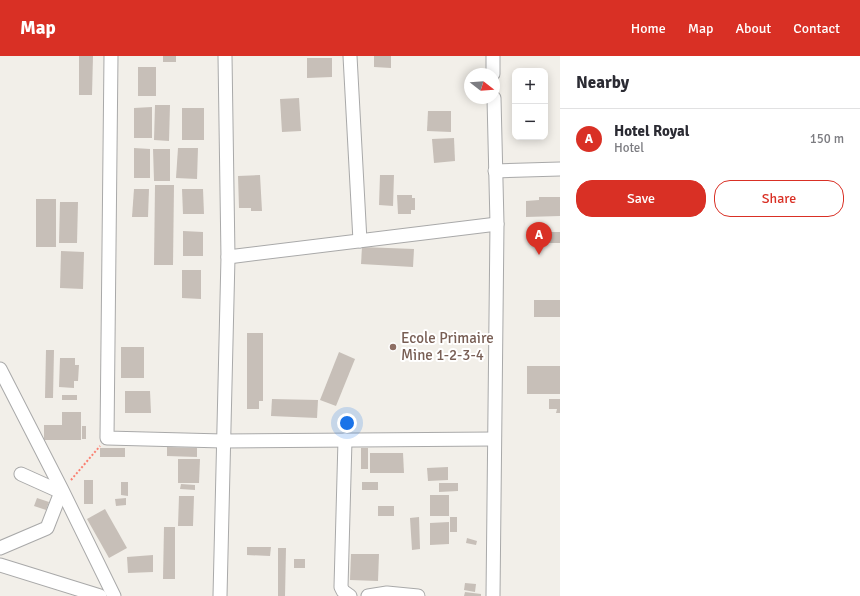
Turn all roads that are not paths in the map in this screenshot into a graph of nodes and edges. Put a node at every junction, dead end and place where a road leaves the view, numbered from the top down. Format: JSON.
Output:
{"nodes":[{"id":1,"x":111,"y":56,"type":"edge"},
{"id":2,"x":225,"y":56,"type":"edge"},
{"id":3,"x":350,"y":56,"type":"edge"},
{"id":4,"x":493,"y":56,"type":"edge"},
{"id":5,"x":494,"y":68,"type":"edge"},
{"id":6,"x":494,"y":104,"type":"edge"},
{"id":7,"x":560,"y":169,"type":"edge"},
{"id":8,"x":495,"y":171,"type":"junction"},
{"id":9,"x":497,"y":224,"type":"junction"},
{"id":10,"x":360,"y":241,"type":"junction"},
{"id":11,"x":228,"y":257,"type":"junction"},
{"id":12,"x":0,"y":369,"type":"edge"},
{"id":13,"x":345,"y":440,"type":"junction"},
{"id":14,"x":494,"y":440,"type":"junction"},
{"id":15,"x":223,"y":441,"type":"junction"},
{"id":16,"x":21,"y":474,"type":"dead end"},
{"id":17,"x":0,"y":548,"type":"edge"},
{"id":18,"x":0,"y":565,"type":"edge"},
{"id":19,"x":80,"y":593,"type":"edge"},
{"id":20,"x":100,"y":596,"type":"edge"},
{"id":21,"x":114,"y":596,"type":"edge"},
{"id":22,"x":220,"y":596,"type":"edge"},
{"id":23,"x":350,"y":596,"type":"edge"},
{"id":24,"x":368,"y":596,"type":"edge"},
{"id":25,"x":418,"y":596,"type":"edge"},
{"id":26,"x":492,"y":596,"type":"edge"}],
"edges":[{"from":1,"to":15,"type":"street"},
{"from":2,"to":11,"type":"street"},
{"from":3,"to":10,"type":"street"},
{"from":4,"to":5,"type":"street"},
{"from":6,"to":8,"type":"street"},
{"from":7,"to":8,"type":"street"},
{"from":8,"to":9,"type":"street"},
{"from":9,"to":10,"type":"street"},
{"from":9,"to":14,"type":"street"},
{"from":10,"to":11,"type":"street"},
{"from":11,"to":15,"type":"street"},
{"from":12,"to":21,"type":"street"},
{"from":13,"to":14,"type":"street"},
{"from":13,"to":15,"type":"street"},
{"from":13,"to":23,"type":"street"},
{"from":14,"to":26,"type":"street"},
{"from":15,"to":22,"type":"street"},
{"from":16,"to":17,"type":"street"},
{"from":18,"to":19,"type":"street"},
{"from":19,"to":20,"type":"street"},
{"from":24,"to":25,"type":"street"}]}
